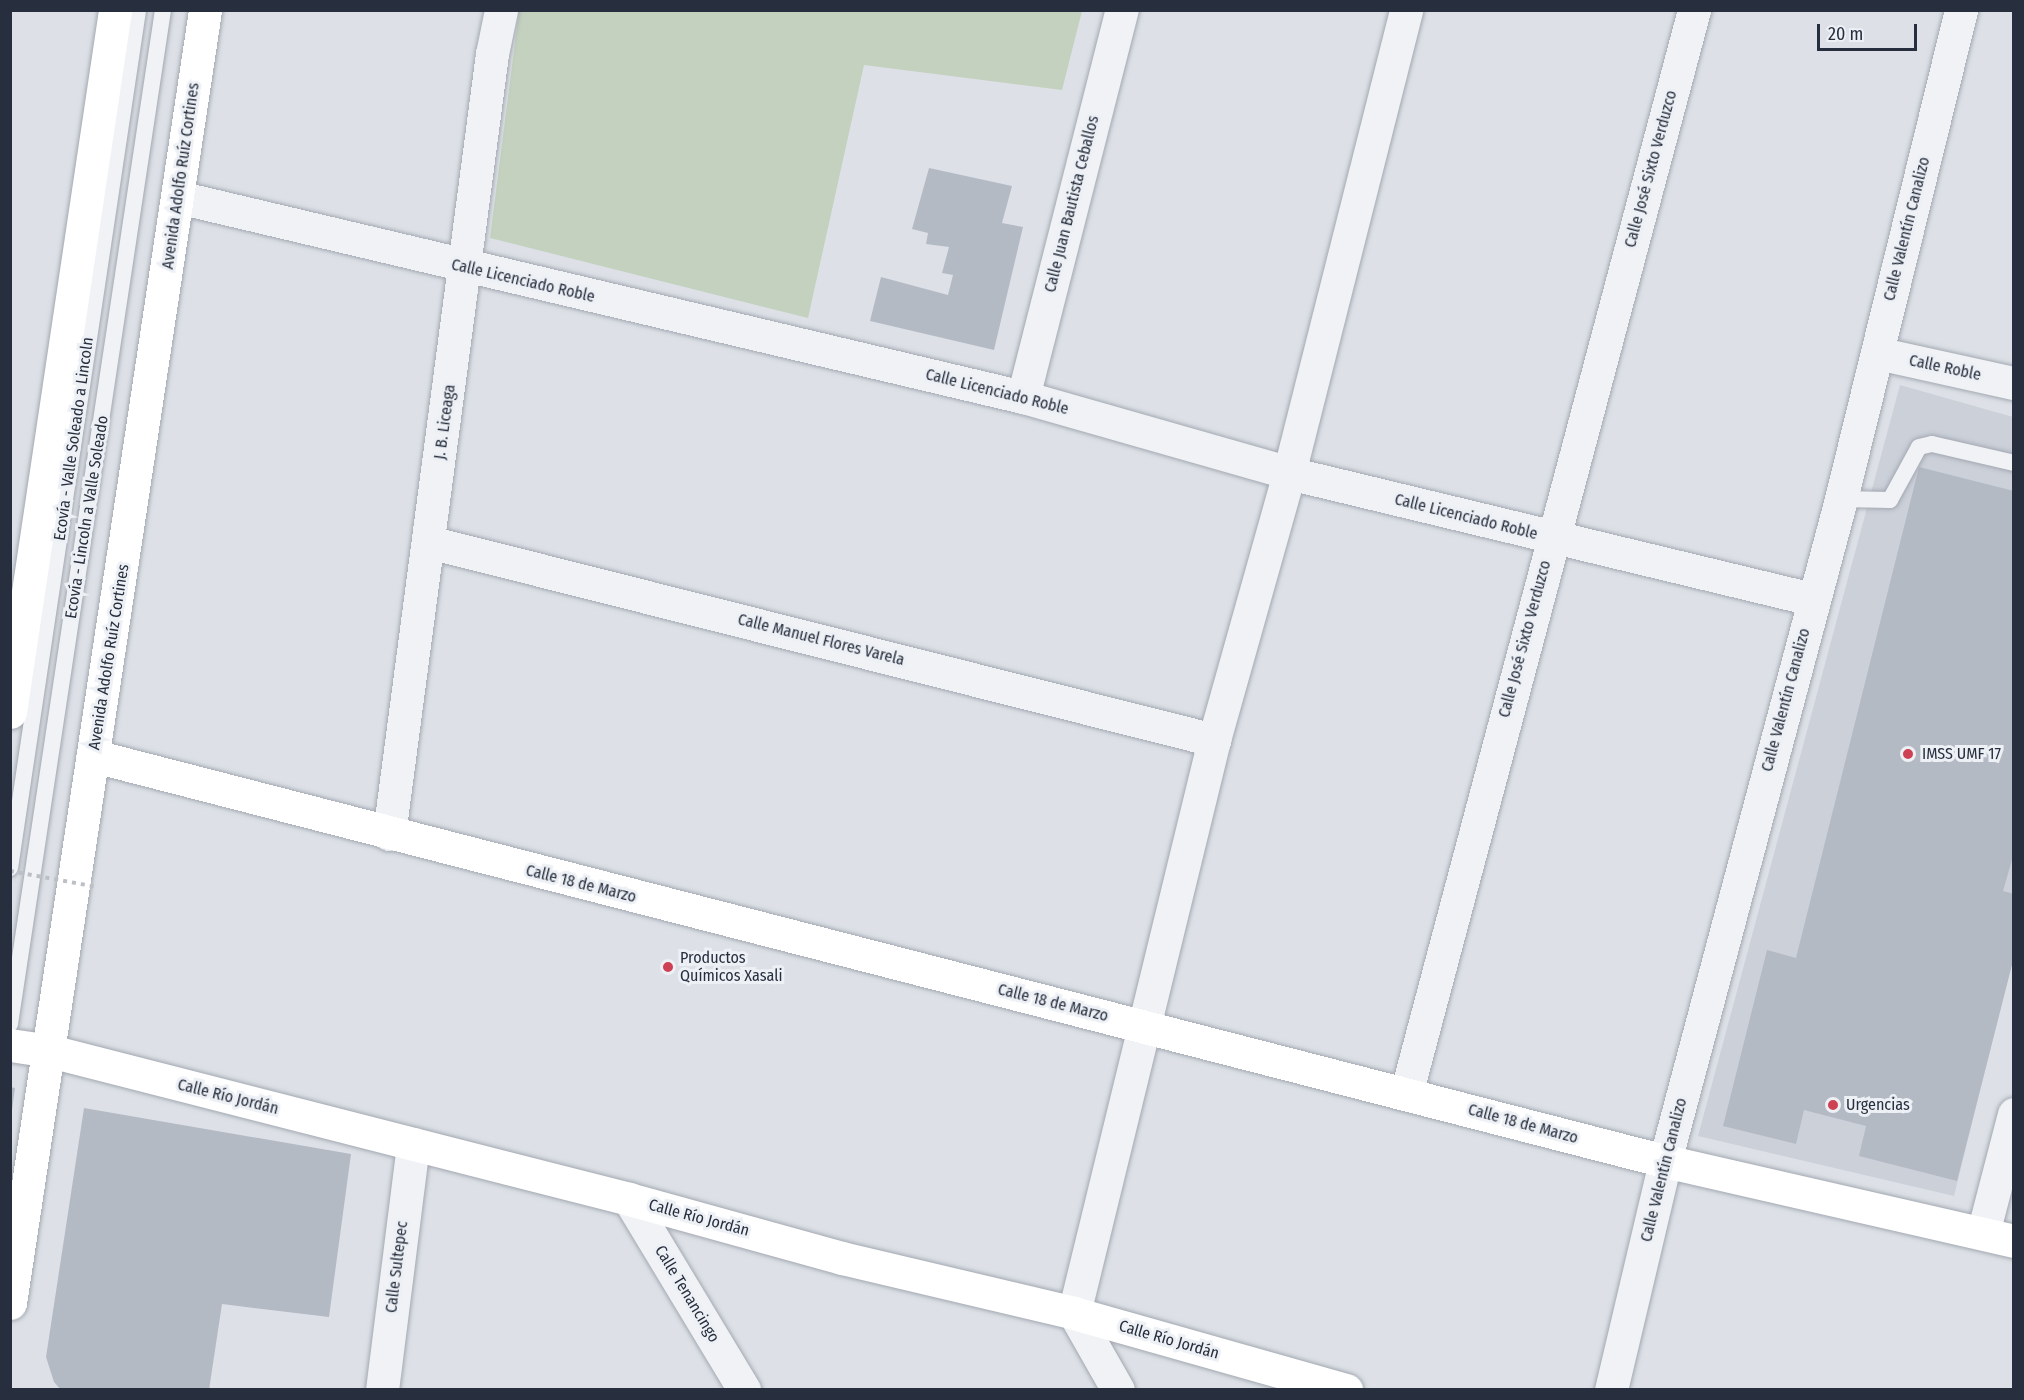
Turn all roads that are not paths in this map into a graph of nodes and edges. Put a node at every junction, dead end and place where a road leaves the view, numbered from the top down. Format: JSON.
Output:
{"nodes":[{"id":1,"x":115,"y":10,"type":"edge"},
{"id":2,"x":138,"y":10,"type":"edge"},
{"id":3,"x":163,"y":10,"type":"edge"},
{"id":4,"x":205,"y":10,"type":"edge"},
{"id":5,"x":501,"y":10,"type":"edge"},
{"id":6,"x":1122,"y":10,"type":"edge"},
{"id":7,"x":1406,"y":10,"type":"edge"},
{"id":8,"x":1694,"y":10,"type":"edge"},
{"id":9,"x":1961,"y":10,"type":"edge"},
{"id":10,"x":178,"y":197,"type":"junction"},
{"id":11,"x":465,"y":268,"type":"junction"},
{"id":12,"x":1877,"y":353,"type":"junction"},
{"id":13,"x":2013,"y":383,"type":"edge"},
{"id":14,"x":1023,"y":397,"type":"junction"},
{"id":15,"x":2013,"y":463,"type":"edge"},
{"id":16,"x":1289,"y":473,"type":"junction"},
{"id":17,"x":1841,"y":499,"type":"junction"},
{"id":18,"x":1552,"y":538,"type":"junction"},
{"id":19,"x":429,"y":542,"type":"junction"},
{"id":20,"x":1812,"y":599,"type":"junction"},
{"id":21,"x":14,"y":665,"type":"edge"},
{"id":22,"x":10,"y":712,"type":"edge"},
{"id":23,"x":1214,"y":740,"type":"junction"},
{"id":24,"x":94,"y":756,"type":"junction"},
{"id":25,"x":389,"y":834,"type":"junction"},
{"id":26,"x":10,"y":869,"type":"edge"},
{"id":27,"x":10,"y":1024,"type":"edge"},
{"id":28,"x":1147,"y":1027,"type":"junction"},
{"id":29,"x":10,"y":1045,"type":"edge"},
{"id":30,"x":50,"y":1051,"type":"junction"},
{"id":31,"x":1406,"y":1094,"type":"junction"},
{"id":32,"x":2013,"y":1114,"type":"edge"},
{"id":33,"x":413,"y":1144,"type":"junction"},
{"id":34,"x":1665,"y":1161,"type":"junction"},
{"id":35,"x":629,"y":1199,"type":"junction"},
{"id":36,"x":1998,"y":1237,"type":"edge"},
{"id":37,"x":10,"y":1303,"type":"edge"},
{"id":38,"x":1074,"y":1313,"type":"junction"},
{"id":39,"x":382,"y":1389,"type":"edge"},
{"id":40,"x":744,"y":1389,"type":"edge"},
{"id":41,"x":1118,"y":1389,"type":"edge"},
{"id":42,"x":1346,"y":1389,"type":"edge"},
{"id":43,"x":1611,"y":1389,"type":"edge"}],
"edges":[{"from":1,"to":21,"type":"street"},
{"from":2,"to":26,"type":"lane","name":"Ecovía - Valle Soleado a Lincoln"},
{"from":3,"to":27,"type":"lane","name":"Ecovía - Lincoln a Valle Soleado"},
{"from":4,"to":10,"type":"street","name":"Avenida Adolfo Ruíz Cortines"},
{"from":5,"to":11,"type":"street","name":"J. B. Liceaga"},
{"from":6,"to":14,"type":"street","name":"Calle Juan Bautista Ceballos"},
{"from":7,"to":16,"type":"street"},
{"from":8,"to":18,"type":"street","name":"Calle José Sixto Verduzco"},
{"from":9,"to":12,"type":"street","name":"Calle Valentín Canalizo"},
{"from":10,"to":11,"type":"street","name":"Calle Licenciado Roble"},
{"from":10,"to":24,"type":"street","name":"Avenida Adolfo Ruíz Cortines"},
{"from":11,"to":14,"type":"street","name":"Calle Licenciado Roble"},
{"from":11,"to":19,"type":"street","name":"J. B. Liceaga"},
{"from":12,"to":13,"type":"street","name":"Calle Roble"},
{"from":12,"to":17,"type":"street","name":"Calle Valentín Canalizo"},
{"from":14,"to":16,"type":"street","name":"Calle Licenciado Roble"},
{"from":15,"to":17,"type":"lane"},
{"from":16,"to":18,"type":"street","name":"Calle Licenciado Roble"},
{"from":16,"to":23,"type":"street"},
{"from":17,"to":20,"type":"street","name":"Calle Valentín Canalizo"},
{"from":18,"to":20,"type":"street","name":"Calle Licenciado Roble"},
{"from":18,"to":31,"type":"street","name":"Calle José Sixto Verduzco"},
{"from":19,"to":23,"type":"street","name":"Calle Manuel Flores Varela"},
{"from":19,"to":25,"type":"street","name":"J. B. Liceaga"},
{"from":20,"to":34,"type":"street","name":"Calle Valentín Canalizo"},
{"from":21,"to":22,"type":"street"},
{"from":23,"to":28,"type":"street"},
{"from":24,"to":25,"type":"street","name":"Calle 18 de Marzo"},
{"from":24,"to":30,"type":"street","name":"Avenida Adolfo Ruíz Cortines"},
{"from":25,"to":28,"type":"street","name":"Calle 18 de Marzo"},
{"from":28,"to":31,"type":"street","name":"Calle 18 de Marzo"},
{"from":28,"to":38,"type":"street"},
{"from":29,"to":30,"type":"street","name":"Calle Río Jordán"},
{"from":30,"to":33,"type":"street","name":"Calle Río Jordán"},
{"from":30,"to":37,"type":"street","name":"Avenida Adolfo Ruíz Cortines"},
{"from":31,"to":34,"type":"street","name":"Calle 18 de Marzo"},
{"from":32,"to":36,"type":"street"},
{"from":33,"to":35,"type":"street","name":"Calle Río Jordán"},
{"from":33,"to":39,"type":"street","name":"Calle Sultepec"},
{"from":34,"to":36,"type":"street","name":"Calle 18 de Marzo"},
{"from":34,"to":43,"type":"street","name":"Calle Valentín Canalizo"},
{"from":35,"to":38,"type":"street","name":"Calle Río Jordán"},
{"from":35,"to":40,"type":"street","name":"Calle Tenancingo"},
{"from":38,"to":41,"type":"street"},
{"from":38,"to":42,"type":"street","name":"Calle Río Jordán"}]}
